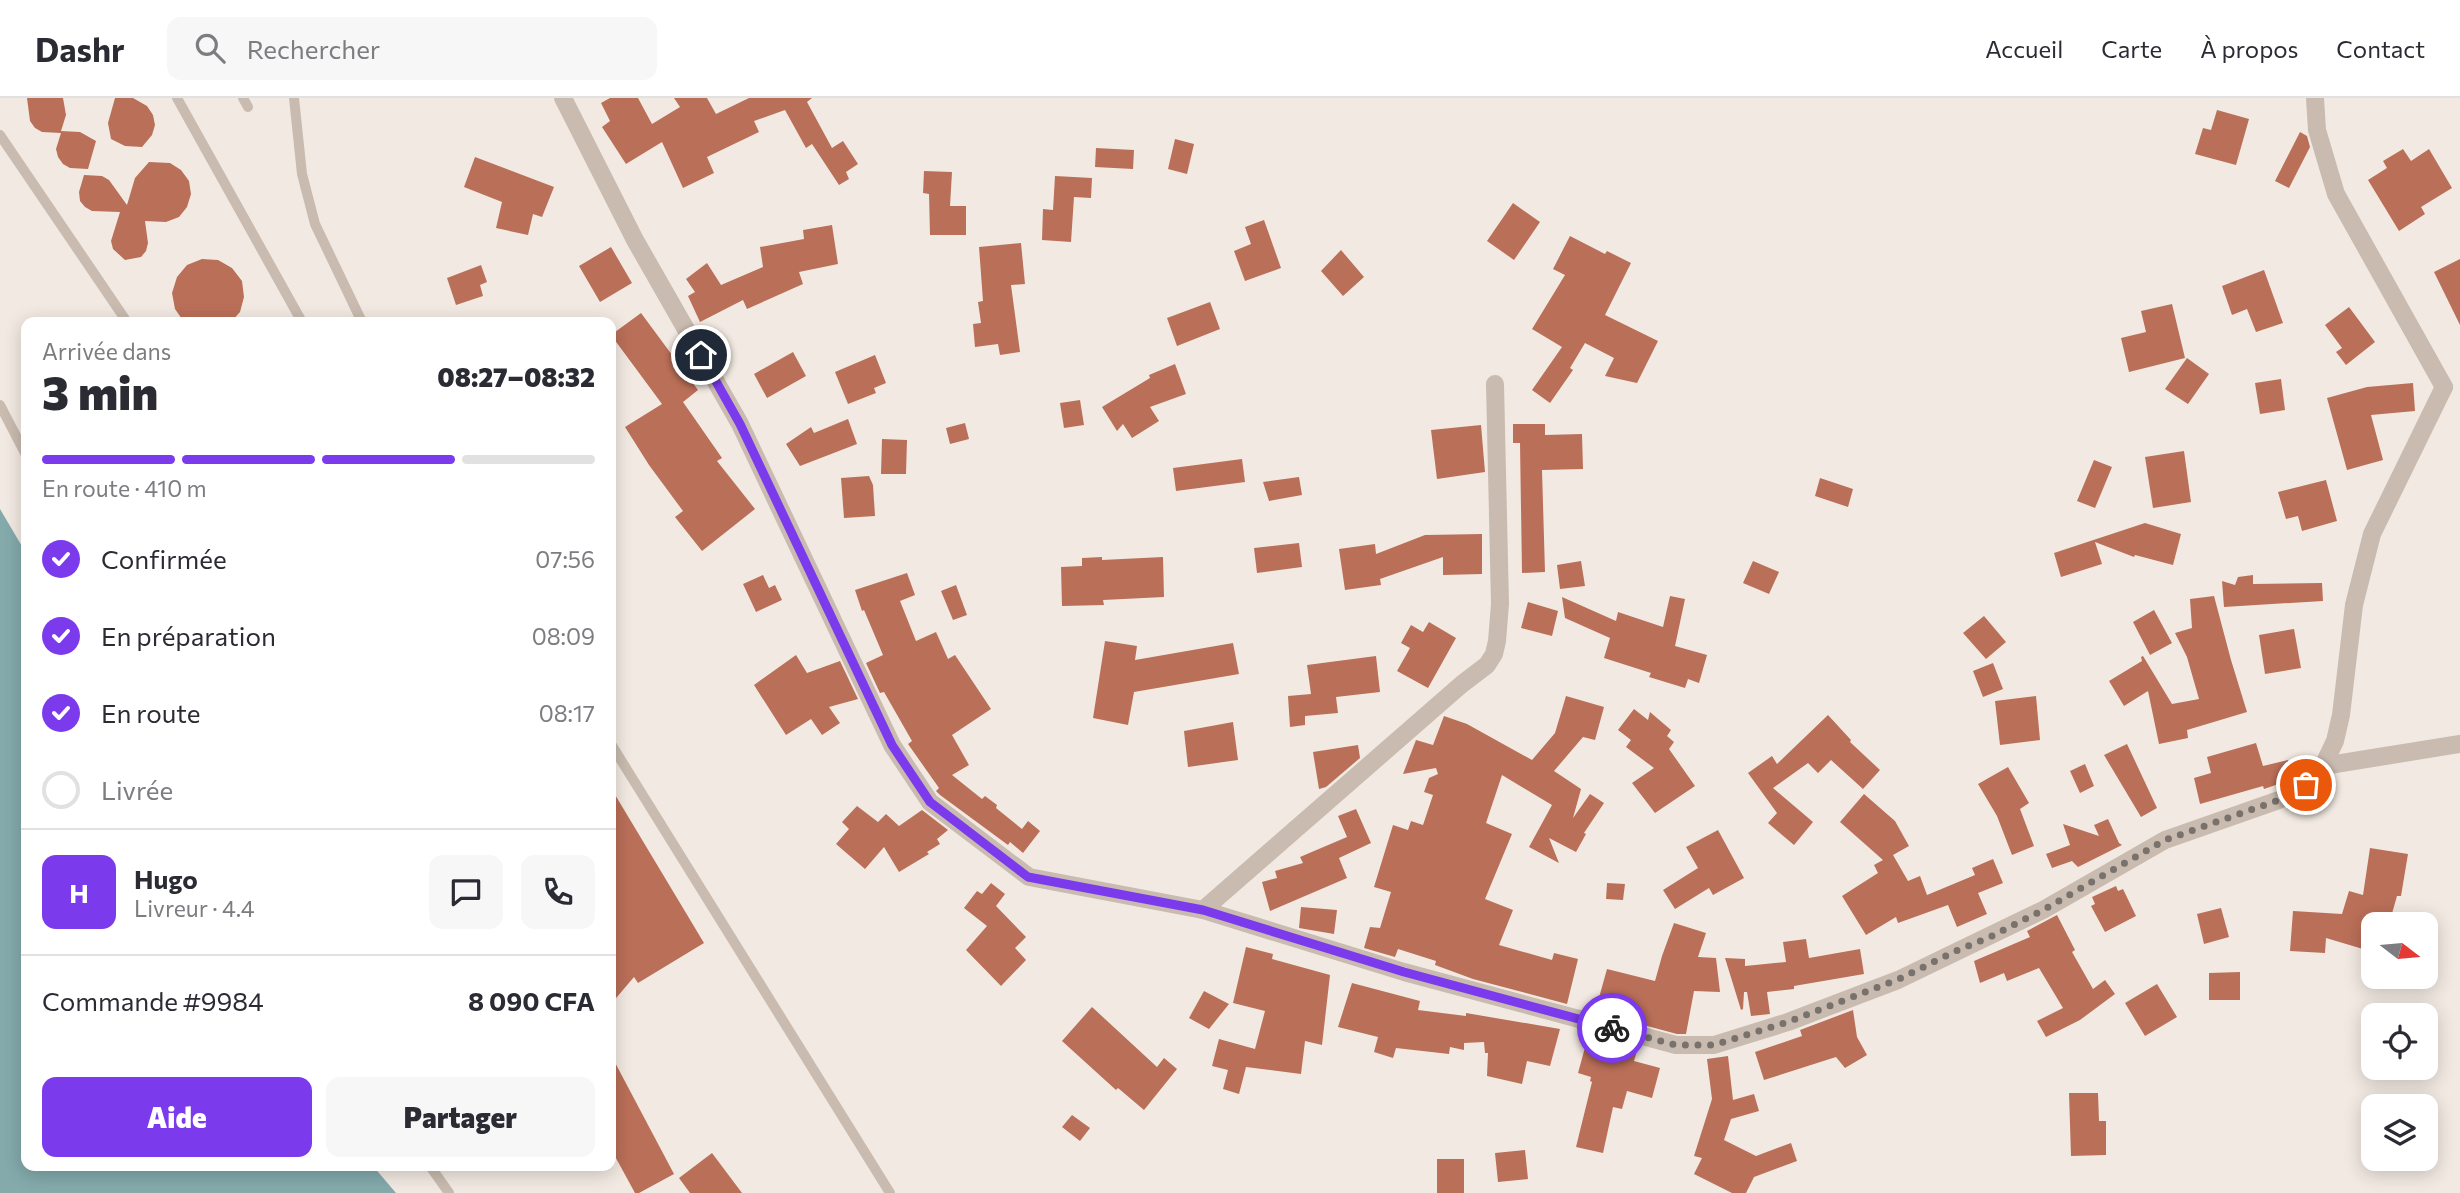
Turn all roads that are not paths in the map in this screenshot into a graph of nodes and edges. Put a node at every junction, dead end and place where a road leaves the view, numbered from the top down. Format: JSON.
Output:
{"nodes":[{"id":1,"x":177,"y":98,"type":"edge"},
{"id":2,"x":294,"y":98,"type":"edge"},
{"id":3,"x":563,"y":98,"type":"edge"},
{"id":4,"x":2315,"y":98,"type":"edge"},
{"id":5,"x":0,"y":135,"type":"edge"},
{"id":6,"x":124,"y":317,"type":"edge"},
{"id":7,"x":299,"y":317,"type":"edge"},
{"id":8,"x":360,"y":317,"type":"edge"},
{"id":9,"x":1495,"y":384,"type":"dead end"},
{"id":10,"x":2452,"y":387,"type":"edge"},
{"id":11,"x":0,"y":405,"type":"edge"},
{"id":12,"x":21,"y":445,"type":"edge"},
{"id":13,"x":2460,"y":744,"type":"edge"},
{"id":14,"x":616,"y":752,"type":"edge"},
{"id":15,"x":2323,"y":766,"type":"junction"},
{"id":16,"x":1203,"y":910,"type":"junction"},
{"id":17,"x":434,"y":1171,"type":"edge"},
{"id":18,"x":449,"y":1193,"type":"edge"},
{"id":19,"x":890,"y":1193,"type":"edge"}],
"edges":[{"from":1,"to":7,"type":"lane"},
{"from":2,"to":8,"type":"lane"},
{"from":3,"to":16,"type":"street"},
{"from":4,"to":10,"type":"street"},
{"from":5,"to":6,"type":"lane"},
{"from":9,"to":16,"type":"street"},
{"from":10,"to":15,"type":"street"},
{"from":11,"to":12,"type":"lane"},
{"from":13,"to":15,"type":"street"},
{"from":14,"to":19,"type":"lane"},
{"from":15,"to":16,"type":"street"},
{"from":17,"to":18,"type":"lane"}]}
